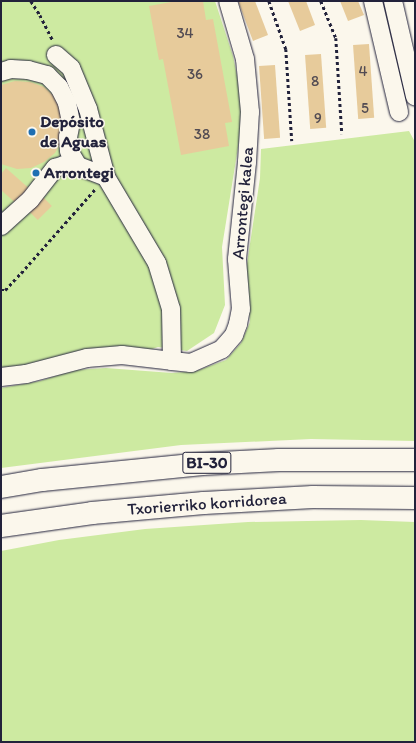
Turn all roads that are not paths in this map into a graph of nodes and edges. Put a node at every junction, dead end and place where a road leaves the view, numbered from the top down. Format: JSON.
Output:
{"nodes":[{"id":1,"x":228,"y":1,"type":"edge"},
{"id":2,"x":373,"y":1,"type":"edge"},
{"id":3,"x":393,"y":1,"type":"edge"},
{"id":4,"x":56,"y":55,"type":"road end"},
{"id":5,"x":1,"y":72,"type":"edge"},
{"id":6,"x":415,"y":96,"type":"edge"},
{"id":7,"x":398,"y":112,"type":"dead end"},
{"id":8,"x":68,"y":137,"type":"junction"},
{"id":9,"x":78,"y":166,"type":"junction"},
{"id":10,"x":55,"y":168,"type":"junction"},
{"id":11,"x":106,"y":177,"type":"junction"},
{"id":12,"x":1,"y":226,"type":"edge"},
{"id":13,"x":172,"y":361,"type":"junction"},
{"id":14,"x":1,"y":376,"type":"edge"},
{"id":15,"x":415,"y":460,"type":"edge"},
{"id":16,"x":1,"y":487,"type":"edge"},
{"id":17,"x":415,"y":498,"type":"edge"},
{"id":18,"x":1,"y":526,"type":"edge"}],
"edges":[{"from":1,"to":13,"type":"street","name":"Arrontegi kalea"},
{"from":2,"to":7,"type":"street"},
{"from":3,"to":6,"type":"street"},
{"from":4,"to":11,"type":"street"},
{"from":5,"to":8,"type":"street"},
{"from":8,"to":9,"type":"street"},
{"from":8,"to":10,"type":"street"},
{"from":9,"to":10,"type":"street"},
{"from":9,"to":11,"type":"street"},
{"from":10,"to":12,"type":"street"},
{"from":11,"to":13,"type":"street"},
{"from":13,"to":14,"type":"street","name":"Arrontegi kalea"},
{"from":15,"to":16,"type":"highway","number":"BI-30"},
{"from":17,"to":18,"type":"highway","name":"Txorierriko korridorea","number":"BI-30"}]}
